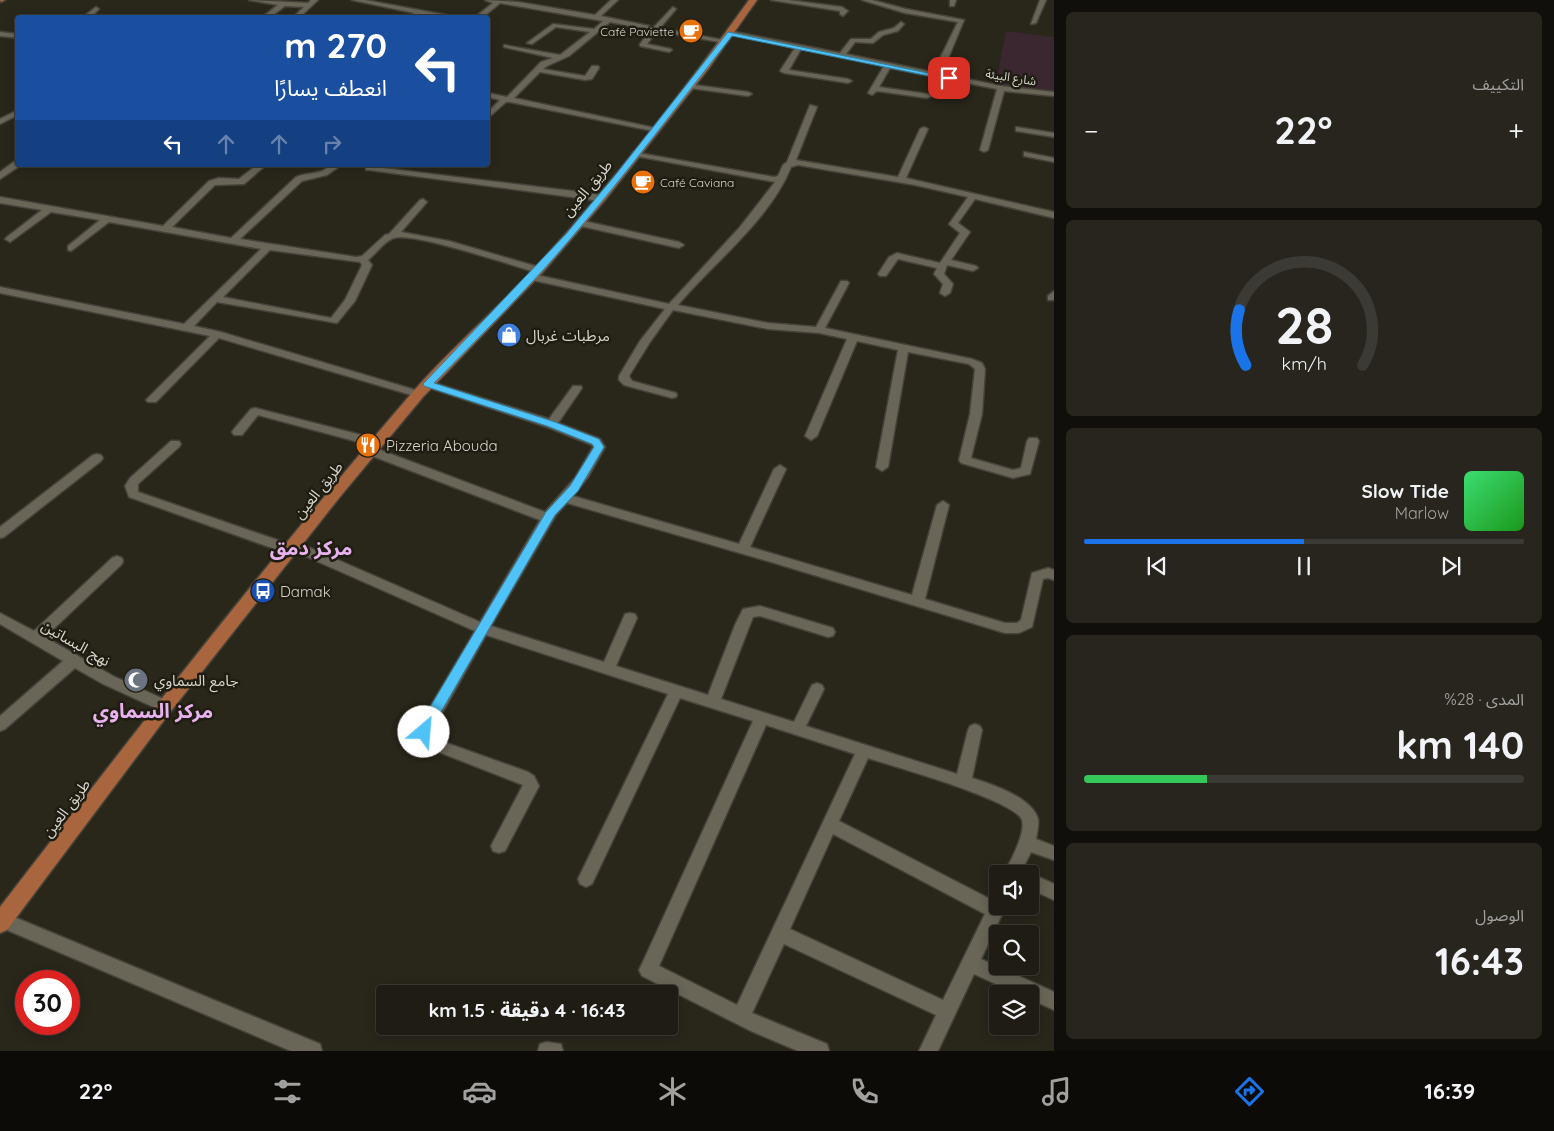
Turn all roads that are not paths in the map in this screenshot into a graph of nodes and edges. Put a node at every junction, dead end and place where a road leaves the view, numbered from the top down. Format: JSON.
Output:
{"nodes":[{"id":1,"x":252,"y":0,"type":"edge"},
{"id":2,"x":315,"y":0,"type":"edge"},
{"id":3,"x":355,"y":0,"type":"edge"},
{"id":4,"x":488,"y":0,"type":"edge"},
{"id":5,"x":616,"y":0,"type":"edge"},
{"id":6,"x":753,"y":0,"type":"edge"},
{"id":7,"x":774,"y":0,"type":"edge"},
{"id":8,"x":865,"y":0,"type":"edge"},
{"id":9,"x":1043,"y":0,"type":"edge"},
{"id":10,"x":499,"y":1,"type":"junction"},
{"id":11,"x":284,"y":4,"type":"junction"},
{"id":12,"x":307,"y":6,"type":"junction"},
{"id":13,"x":96,"y":9,"type":"dead end"},
{"id":14,"x":673,"y":9,"type":"dead end"},
{"id":15,"x":419,"y":12,"type":"junction"},
{"id":16,"x":843,"y":14,"type":"dead end"},
{"id":17,"x":89,"y":15,"type":"edge"},
{"id":18,"x":268,"y":15,"type":"edge"},
{"id":19,"x":299,"y":15,"type":"edge"},
{"id":20,"x":415,"y":15,"type":"edge"},
{"id":21,"x":439,"y":15,"type":"edge"},
{"id":22,"x":480,"y":15,"type":"edge"},
{"id":23,"x":596,"y":18,"type":"junction"},
{"id":24,"x":607,"y":20,"type":"junction"},
{"id":25,"x":1033,"y":23,"type":"dead end"},
{"id":26,"x":901,"y":24,"type":"dead end"},
{"id":27,"x":655,"y":29,"type":"junction"},
{"id":28,"x":595,"y":31,"type":"junction"},
{"id":29,"x":0,"y":34,"type":"edge"},
{"id":30,"x":15,"y":36,"type":"edge"},
{"id":31,"x":728,"y":37,"type":"junction"},
{"id":32,"x":530,"y":43,"type":"dead end"},
{"id":33,"x":506,"y":46,"type":"dead end"},
{"id":34,"x":798,"y":47,"type":"junction"},
{"id":35,"x":669,"y":50,"type":"dead end"},
{"id":36,"x":842,"y":56,"type":"junction"},
{"id":37,"x":561,"y":58,"type":"junction"},
{"id":38,"x":888,"y":65,"type":"junction"},
{"id":39,"x":595,"y":68,"type":"dead end"},
{"id":40,"x":538,"y":70,"type":"junction"},
{"id":41,"x":936,"y":75,"type":"junction"},
{"id":42,"x":848,"y":81,"type":"dead end"},
{"id":43,"x":935,"y":84,"type":"dead end"},
{"id":44,"x":690,"y":86,"type":"junction"},
{"id":45,"x":1001,"y":88,"type":"junction"},
{"id":46,"x":748,"y":94,"type":"dead end"},
{"id":47,"x":1054,"y":94,"type":"edge"},
{"id":48,"x":490,"y":96,"type":"edge"},
{"id":49,"x":927,"y":96,"type":"dead end"},
{"id":50,"x":507,"y":100,"type":"junction"},
{"id":51,"x":813,"y":107,"type":"dead end"},
{"id":52,"x":15,"y":114,"type":"edge"},
{"id":53,"x":490,"y":114,"type":"edge"},
{"id":54,"x":0,"y":122,"type":"edge"},
{"id":55,"x":924,"y":129,"type":"dead end"},
{"id":56,"x":1019,"y":129,"type":"dead end"},
{"id":57,"x":655,"y":130,"type":"junction"},
{"id":58,"x":1054,"y":135,"type":"edge"},
{"id":59,"x":984,"y":150,"type":"dead end"},
{"id":60,"x":636,"y":154,"type":"junction"},
{"id":61,"x":1027,"y":154,"type":"dead end"},
{"id":62,"x":1054,"y":160,"type":"edge"},
{"id":63,"x":791,"y":163,"type":"junction"},
{"id":64,"x":15,"y":165,"type":"edge"},
{"id":65,"x":260,"y":167,"type":"edge"},
{"id":66,"x":333,"y":167,"type":"edge"},
{"id":67,"x":369,"y":168,"type":"dead end"},
{"id":68,"x":0,"y":176,"type":"edge"},
{"id":69,"x":782,"y":178,"type":"junction"},
{"id":70,"x":901,"y":180,"type":"junction"},
{"id":71,"x":972,"y":196,"type":"junction"},
{"id":72,"x":601,"y":198,"type":"junction"},
{"id":73,"x":0,"y":200,"type":"edge"},
{"id":74,"x":423,"y":202,"type":"dead end"},
{"id":75,"x":50,"y":209,"type":"junction"},
{"id":76,"x":1054,"y":214,"type":"edge"},
{"id":77,"x":107,"y":219,"type":"junction"},
{"id":78,"x":579,"y":223,"type":"junction"},
{"id":79,"x":165,"y":229,"type":"junction"},
{"id":80,"x":393,"y":235,"type":"junction"},
{"id":81,"x":10,"y":239,"type":"dead end"},
{"id":82,"x":233,"y":241,"type":"junction"},
{"id":83,"x":678,"y":245,"type":"dead end"},
{"id":84,"x":268,"y":247,"type":"junction"},
{"id":85,"x":71,"y":248,"type":"dead end"},
{"id":86,"x":362,"y":259,"type":"junction"},
{"id":87,"x":943,"y":264,"type":"junction"},
{"id":88,"x":973,"y":268,"type":"dead end"},
{"id":89,"x":535,"y":273,"type":"junction"},
{"id":90,"x":883,"y":274,"type":"dead end"},
{"id":91,"x":844,"y":283,"type":"dead end"},
{"id":92,"x":0,"y":290,"type":"edge"},
{"id":93,"x":945,"y":293,"type":"dead end"},
{"id":94,"x":215,"y":299,"type":"junction"},
{"id":95,"x":671,"y":307,"type":"junction"},
{"id":96,"x":187,"y":327,"type":"junction"},
{"id":97,"x":820,"y":330,"type":"junction"},
{"id":98,"x":217,"y":334,"type":"junction"},
{"id":99,"x":853,"y":337,"type":"junction"},
{"id":100,"x":904,"y":347,"type":"junction"},
{"id":101,"x":577,"y":388,"type":"dead end"},
{"id":102,"x":423,"y":389,"type":"junction"},
{"id":103,"x":672,"y":396,"type":"dead end"},
{"id":104,"x":152,"y":400,"type":"dead end"},
{"id":105,"x":551,"y":424,"type":"junction"},
{"id":106,"x":238,"y":432,"type":"dead end"},
{"id":107,"x":811,"y":436,"type":"dead end"},
{"id":108,"x":1032,"y":442,"type":"dead end"},
{"id":109,"x":175,"y":444,"type":"dead end"},
{"id":110,"x":374,"y":447,"type":"junction"},
{"id":111,"x":97,"y":458,"type":"dead end"},
{"id":112,"x":882,"y":467,"type":"dead end"},
{"id":113,"x":780,"y":470,"type":"dead end"},
{"id":114,"x":564,"y":498,"type":"junction"},
{"id":115,"x":942,"y":505,"type":"dead end"},
{"id":116,"x":548,"y":518,"type":"junction"},
{"id":117,"x":0,"y":534,"type":"edge"},
{"id":118,"x":292,"y":548,"type":"junction"},
{"id":119,"x":742,"y":549,"type":"junction"},
{"id":120,"x":117,"y":561,"type":"dead end"},
{"id":121,"x":1054,"y":575,"type":"edge"},
{"id":122,"x":917,"y":602,"type":"junction"},
{"id":123,"x":0,"y":618,"type":"edge"},
{"id":124,"x":630,"y":618,"type":"dead end"},
{"id":125,"x":484,"y":629,"type":"junction"},
{"id":126,"x":828,"y":632,"type":"dead end"},
{"id":127,"x":35,"y":638,"type":"junction"},
{"id":128,"x":74,"y":660,"type":"junction"},
{"id":129,"x":608,"y":669,"type":"junction"},
{"id":130,"x":817,"y":689,"type":"dead end"},
{"id":131,"x":676,"y":691,"type":"junction"},
{"id":132,"x":713,"y":702,"type":"junction"},
{"id":133,"x":165,"y":706,"type":"junction"},
{"id":134,"x":762,"y":718,"type":"junction"},
{"id":135,"x":0,"y":725,"type":"edge"},
{"id":136,"x":797,"y":730,"type":"junction"},
{"id":137,"x":974,"y":730,"type":"dead end"},
{"id":138,"x":862,"y":752,"type":"junction"},
{"id":139,"x":963,"y":783,"type":"junction"},
{"id":140,"x":830,"y":824,"type":"junction"},
{"id":141,"x":1027,"y":843,"type":"junction"},
{"id":142,"x":499,"y":846,"type":"dead end"},
{"id":143,"x":1054,"y":853,"type":"edge"},
{"id":144,"x":1016,"y":865,"type":"edge"},
{"id":145,"x":586,"y":879,"type":"dead end"},
{"id":146,"x":1039,"y":885,"type":"edge"},
{"id":147,"x":1054,"y":892,"type":"edge"},
{"id":148,"x":989,"y":904,"type":"edge"},
{"id":149,"x":992,"y":915,"type":"edge"},
{"id":150,"x":1,"y":921,"type":"edge"},
{"id":151,"x":779,"y":933,"type":"junction"},
{"id":152,"x":970,"y":963,"type":"junction"},
{"id":153,"x":1054,"y":1001,"type":"edge"},
{"id":154,"x":947,"y":1011,"type":"junction"},
{"id":155,"x":741,"y":1017,"type":"junction"},
{"id":156,"x":313,"y":1051,"type":"edge"},
{"id":157,"x":547,"y":1051,"type":"edge"},
{"id":158,"x":554,"y":1051,"type":"edge"},
{"id":159,"x":820,"y":1051,"type":"edge"},
{"id":160,"x":928,"y":1051,"type":"edge"}],
"edges":[{"from":1,"to":11,"type":"street"},
{"from":2,"to":12,"type":"street"},
{"from":3,"to":15,"type":"street"},
{"from":4,"to":10,"type":"street","name":"شارع البيئة"},
{"from":5,"to":23,"type":"street"},
{"from":6,"to":31,"type":"main road","name":"طريق العين"},
{"from":7,"to":16,"type":"street"},
{"from":8,"to":41,"type":"street"},
{"from":9,"to":25,"type":"street"},
{"from":10,"to":22,"type":"street"},
{"from":10,"to":23,"type":"street","name":"شارع البيئة"},
{"from":11,"to":12,"type":"street"},
{"from":11,"to":18,"type":"street"},
{"from":12,"to":19,"type":"street"},
{"from":13,"to":17,"type":"street"},
{"from":14,"to":27,"type":"street"},
{"from":15,"to":20,"type":"street"},
{"from":15,"to":21,"type":"street"},
{"from":23,"to":24,"type":"street","name":"شارع البيئة"},
{"from":24,"to":27,"type":"street","name":"شارع البيئة"},
{"from":24,"to":28,"type":"street"},
{"from":26,"to":36,"type":"street"},
{"from":27,"to":31,"type":"street","name":"شارع البيئة"},
{"from":27,"to":35,"type":"street"},
{"from":28,"to":32,"type":"street"},
{"from":28,"to":37,"type":"street"},
{"from":29,"to":30,"type":"street"},
{"from":31,"to":34,"type":"street","name":"شارع البيئة"},
{"from":31,"to":44,"type":"main road","name":"طريق العين"},
{"from":33,"to":37,"type":"street"},
{"from":34,"to":36,"type":"street","name":"شارع البيئة"},
{"from":34,"to":42,"type":"street"},
{"from":36,"to":38,"type":"street","name":"شارع البيئة"},
{"from":37,"to":40,"type":"street"},
{"from":38,"to":41,"type":"street","name":"شارع البيئة"},
{"from":38,"to":49,"type":"street"},
{"from":39,"to":40,"type":"street"},
{"from":40,"to":50,"type":"street"},
{"from":41,"to":43,"type":"street"},
{"from":41,"to":45,"type":"street","name":"شارع البيئة"},
{"from":44,"to":46,"type":"street"},
{"from":44,"to":57,"type":"main road","name":"طريق العين"},
{"from":45,"to":47,"type":"street","name":"شارع البيئة"},
{"from":45,"to":59,"type":"street"},
{"from":48,"to":50,"type":"street"},
{"from":50,"to":53,"type":"street"},
{"from":50,"to":57,"type":"street"},
{"from":51,"to":63,"type":"street"},
{"from":52,"to":54,"type":"street"},
{"from":55,"to":70,"type":"street"},
{"from":56,"to":58,"type":"street"},
{"from":57,"to":60,"type":"main road","name":"طريق العين"},
{"from":60,"to":69,"type":"street"},
{"from":60,"to":72,"type":"main road","name":"طريق العين"},
{"from":61,"to":62,"type":"street"},
{"from":63,"to":69,"type":"street"},
{"from":63,"to":70,"type":"street"},
{"from":64,"to":68,"type":"street"},
{"from":65,"to":79,"type":"street"},
{"from":66,"to":82,"type":"street"},
{"from":67,"to":72,"type":"street"},
{"from":69,"to":95,"type":"street"},
{"from":70,"to":71,"type":"street"},
{"from":71,"to":76,"type":"street"},
{"from":71,"to":87,"type":"street"},
{"from":72,"to":78,"type":"main road","name":"طريق العين"},
{"from":73,"to":75,"type":"street"},
{"from":74,"to":80,"type":"street"},
{"from":75,"to":77,"type":"street"},
{"from":75,"to":81,"type":"street"},
{"from":77,"to":79,"type":"street"},
{"from":77,"to":85,"type":"street"},
{"from":78,"to":83,"type":"street"},
{"from":78,"to":89,"type":"main road","name":"طريق العين"},
{"from":79,"to":82,"type":"street"},
{"from":80,"to":86,"type":"street"},
{"from":80,"to":89,"type":"street"},
{"from":82,"to":84,"type":"street"},
{"from":84,"to":86,"type":"street"},
{"from":84,"to":94,"type":"street"},
{"from":86,"to":94,"type":"street"},
{"from":87,"to":88,"type":"street"},
{"from":87,"to":90,"type":"street"},
{"from":87,"to":93,"type":"street"},
{"from":89,"to":95,"type":"street"},
{"from":89,"to":102,"type":"main road","name":"طريق العين"},
{"from":91,"to":97,"type":"street"},
{"from":92,"to":96,"type":"street"},
{"from":94,"to":96,"type":"street"},
{"from":95,"to":97,"type":"street"},
{"from":95,"to":103,"type":"street"},
{"from":96,"to":98,"type":"street"},
{"from":97,"to":99,"type":"street"},
{"from":98,"to":102,"type":"street"},
{"from":98,"to":104,"type":"street"},
{"from":99,"to":100,"type":"street"},
{"from":99,"to":107,"type":"street"},
{"from":100,"to":108,"type":"street"},
{"from":100,"to":112,"type":"street"},
{"from":101,"to":105,"type":"street"},
{"from":102,"to":105,"type":"street"},
{"from":102,"to":110,"type":"main road","name":"طريق العين"},
{"from":105,"to":114,"type":"street"},
{"from":106,"to":110,"type":"street"},
{"from":109,"to":118,"type":"street"},
{"from":110,"to":116,"type":"street"},
{"from":110,"to":118,"type":"main road","name":"طريق العين"},
{"from":111,"to":117,"type":"street"},
{"from":113,"to":119,"type":"street"},
{"from":114,"to":116,"type":"street"},
{"from":114,"to":119,"type":"street"},
{"from":115,"to":122,"type":"street"},
{"from":116,"to":125,"type":"street"},
{"from":118,"to":125,"type":"street"},
{"from":118,"to":133,"type":"main road","name":"طريق العين"},
{"from":119,"to":122,"type":"street"},
{"from":120,"to":127,"type":"street"},
{"from":121,"to":122,"type":"street"},
{"from":123,"to":127,"type":"street","name":"نهج البساتين"},
{"from":124,"to":129,"type":"street"},
{"from":125,"to":129,"type":"street"},
{"from":125,"to":142,"type":"street"},
{"from":126,"to":132,"type":"street"},
{"from":127,"to":128,"type":"street","name":"نهج البساتين"},
{"from":128,"to":133,"type":"street","name":"نهج البساتين"},
{"from":128,"to":135,"type":"street"},
{"from":129,"to":131,"type":"street"},
{"from":130,"to":136,"type":"street"},
{"from":131,"to":132,"type":"street"},
{"from":131,"to":145,"type":"street"},
{"from":132,"to":134,"type":"street"},
{"from":133,"to":150,"type":"main road","name":"طريق العين"},
{"from":134,"to":136,"type":"street"},
{"from":134,"to":155,"type":"street"},
{"from":136,"to":138,"type":"street"},
{"from":137,"to":139,"type":"street"},
{"from":138,"to":139,"type":"street"},
{"from":138,"to":140,"type":"street"},
{"from":139,"to":141,"type":"street"},
{"from":140,"to":148,"type":"street"},
{"from":140,"to":151,"type":"street"},
{"from":141,"to":143,"type":"street"},
{"from":141,"to":144,"type":"street"},
{"from":146,"to":147,"type":"street"},
{"from":149,"to":152,"type":"street"},
{"from":150,"to":156,"type":"street"},
{"from":151,"to":154,"type":"street"},
{"from":151,"to":155,"type":"street"},
{"from":152,"to":153,"type":"street"},
{"from":152,"to":154,"type":"street"},
{"from":154,"to":160,"type":"street"},
{"from":155,"to":159,"type":"street"},
{"from":157,"to":158,"type":"street"}]}
